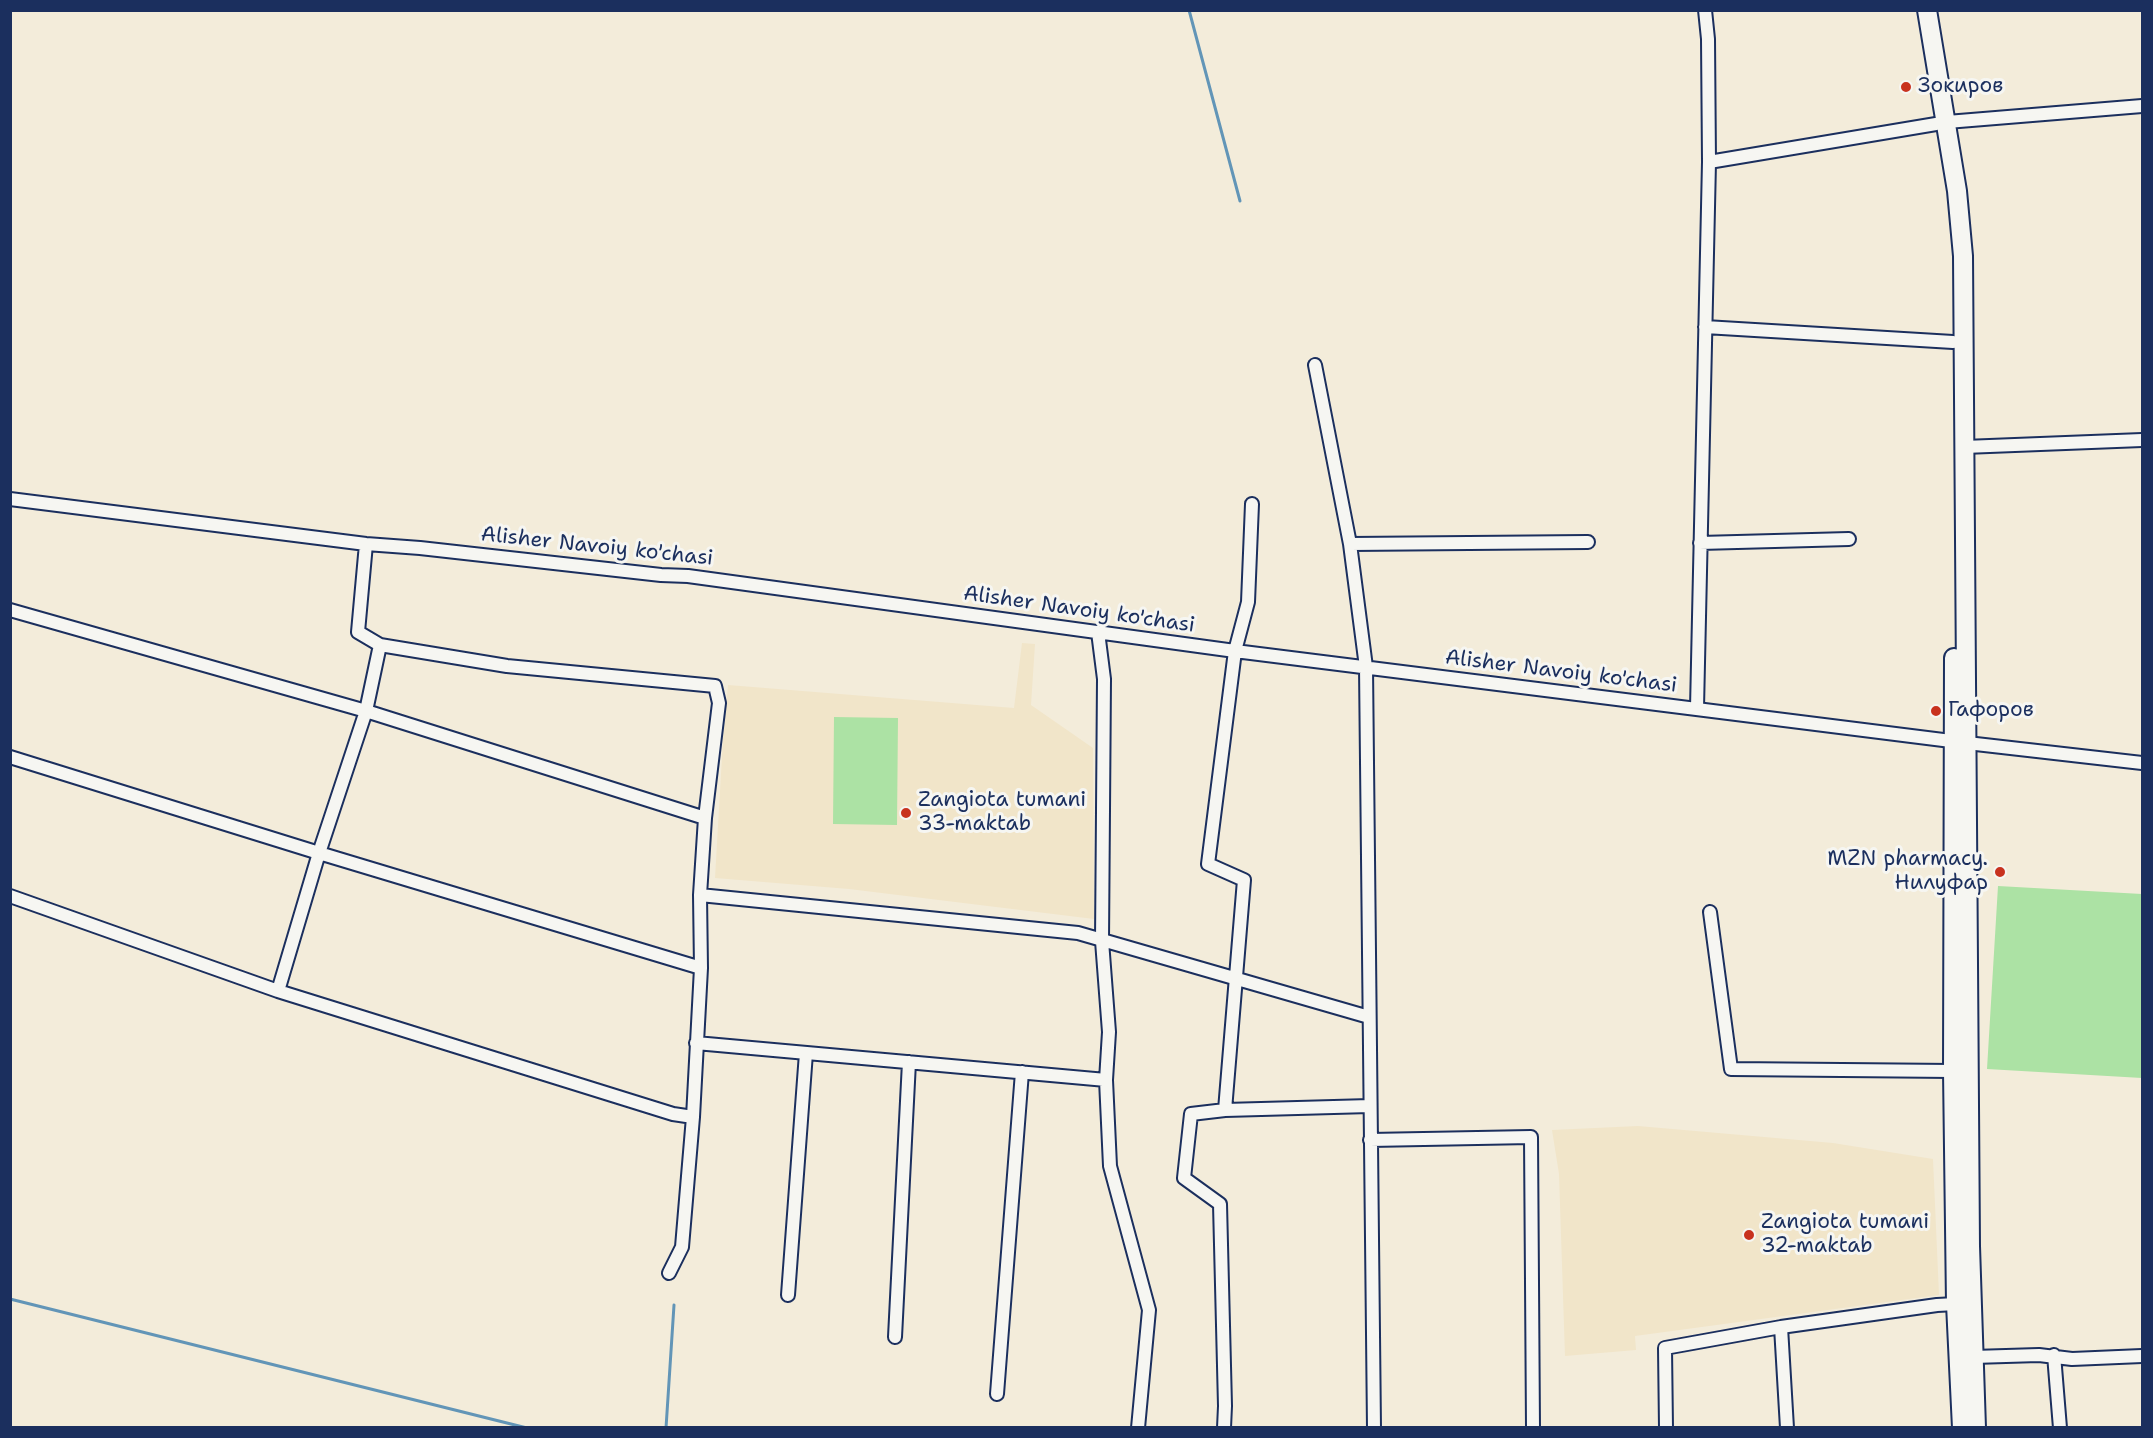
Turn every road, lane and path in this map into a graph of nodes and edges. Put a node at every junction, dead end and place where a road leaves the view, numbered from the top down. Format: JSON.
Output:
{"nodes":[{"id":1,"x":1705,"y":10,"type":"edge"},
{"id":2,"x":1917,"y":10,"type":"edge"},
{"id":3,"x":1927,"y":10,"type":"edge"},
{"id":4,"x":2142,"y":106,"type":"edge"},
{"id":5,"x":1941,"y":123,"type":"junction"},
{"id":6,"x":1709,"y":162,"type":"junction"},
{"id":7,"x":1705,"y":327,"type":"junction"},
{"id":8,"x":1953,"y":342,"type":"junction"},
{"id":9,"x":1315,"y":365,"type":"dead end"},
{"id":10,"x":2142,"y":440,"type":"edge"},
{"id":11,"x":1964,"y":447,"type":"junction"},
{"id":12,"x":10,"y":499,"type":"edge"},
{"id":13,"x":1252,"y":504,"type":"dead end"},
{"id":14,"x":1849,"y":539,"type":"dead end"},
{"id":15,"x":1588,"y":542,"type":"dead end"},
{"id":16,"x":1700,"y":543,"type":"junction"},
{"id":17,"x":366,"y":544,"type":"junction"},
{"id":18,"x":1350,"y":544,"type":"junction"},
{"id":19,"x":10,"y":610,"type":"edge"},
{"id":20,"x":1098,"y":632,"type":"junction"},
{"id":21,"x":380,"y":645,"type":"junction"},
{"id":22,"x":1235,"y":651,"type":"junction"},
{"id":23,"x":1366,"y":667,"type":"junction"},
{"id":24,"x":1697,"y":708,"type":"junction"},
{"id":25,"x":366,"y":711,"type":"junction"},
{"id":26,"x":1961,"y":742,"type":"junction"},
{"id":27,"x":10,"y":757,"type":"edge"},
{"id":28,"x":2142,"y":763,"type":"edge"},
{"id":29,"x":705,"y":818,"type":"junction"},
{"id":30,"x":319,"y":853,"type":"junction"},
{"id":31,"x":700,"y":895,"type":"junction"},
{"id":32,"x":10,"y":896,"type":"edge"},
{"id":33,"x":1710,"y":912,"type":"dead end"},
{"id":34,"x":1102,"y":941,"type":"junction"},
{"id":35,"x":701,"y":968,"type":"junction"},
{"id":36,"x":1236,"y":980,"type":"junction"},
{"id":37,"x":278,"y":991,"type":"junction"},
{"id":38,"x":1369,"y":1017,"type":"junction"},
{"id":39,"x":696,"y":1043,"type":"junction"},
{"id":40,"x":806,"y":1053,"type":"junction"},
{"id":41,"x":909,"y":1062,"type":"junction"},
{"id":42,"x":1953,"y":1071,"type":"junction"},
{"id":43,"x":1022,"y":1072,"type":"junction"},
{"id":44,"x":1106,"y":1080,"type":"junction"},
{"id":45,"x":1370,"y":1107,"type":"junction"},
{"id":46,"x":1225,"y":1110,"type":"junction"},
{"id":47,"x":693,"y":1117,"type":"junction"},
{"id":48,"x":1370,"y":1140,"type":"junction"},
{"id":49,"x":669,"y":1274,"type":"dead end"},
{"id":50,"x":788,"y":1295,"type":"dead end"},
{"id":51,"x":1956,"y":1304,"type":"junction"},
{"id":52,"x":1781,"y":1327,"type":"junction"},
{"id":53,"x":895,"y":1337,"type":"dead end"},
{"id":54,"x":2054,"y":1355,"type":"junction"},
{"id":55,"x":2142,"y":1356,"type":"edge"},
{"id":56,"x":1972,"y":1357,"type":"junction"},
{"id":57,"x":997,"y":1394,"type":"dead end"},
{"id":58,"x":1138,"y":1428,"type":"edge"},
{"id":59,"x":1224,"y":1428,"type":"edge"},
{"id":60,"x":1374,"y":1428,"type":"edge"},
{"id":61,"x":1533,"y":1428,"type":"edge"},
{"id":62,"x":1666,"y":1428,"type":"edge"},
{"id":63,"x":1787,"y":1428,"type":"edge"},
{"id":64,"x":1962,"y":1428,"type":"edge"},
{"id":65,"x":1976,"y":1428,"type":"edge"},
{"id":66,"x":2060,"y":1428,"type":"edge"}],
"edges":[{"from":1,"to":6,"type":"street"},
{"from":2,"to":5,"type":"main road"},
{"from":3,"to":5,"type":"main road"},
{"from":4,"to":5,"type":"street"},
{"from":5,"to":6,"type":"street"},
{"from":5,"to":8,"type":"main road"},
{"from":5,"to":11,"type":"main road"},
{"from":6,"to":7,"type":"street"},
{"from":7,"to":8,"type":"street"},
{"from":7,"to":16,"type":"street"},
{"from":8,"to":26,"type":"main road"},
{"from":9,"to":18,"type":"street"},
{"from":10,"to":11,"type":"street"},
{"from":11,"to":26,"type":"main road"},
{"from":12,"to":17,"type":"street","name":"Alisher Navoiy ko'chasi"},
{"from":13,"to":22,"type":"street"},
{"from":14,"to":16,"type":"street"},
{"from":15,"to":18,"type":"street"},
{"from":16,"to":24,"type":"street"},
{"from":17,"to":20,"type":"street","name":"Alisher Navoiy ko'chasi"},
{"from":17,"to":21,"type":"street"},
{"from":18,"to":23,"type":"street"},
{"from":19,"to":25,"type":"street"},
{"from":20,"to":22,"type":"street","name":"Alisher Navoiy ko'chasi"},
{"from":20,"to":34,"type":"street"},
{"from":21,"to":25,"type":"street"},
{"from":21,"to":29,"type":"street"},
{"from":22,"to":23,"type":"street","name":"Alisher Navoiy ko'chasi"},
{"from":22,"to":36,"type":"street"},
{"from":23,"to":24,"type":"street","name":"Alisher Navoiy ko'chasi"},
{"from":23,"to":38,"type":"street"},
{"from":24,"to":26,"type":"street","name":"Alisher Navoiy ko'chasi"},
{"from":25,"to":29,"type":"street"},
{"from":25,"to":30,"type":"street"},
{"from":26,"to":28,"type":"street","name":"Alisher Navoiy ko'chasi"},
{"from":26,"to":42,"type":"main road"},
{"from":26,"to":56,"type":"main road"},
{"from":27,"to":30,"type":"street"},
{"from":29,"to":31,"type":"street"},
{"from":30,"to":35,"type":"street"},
{"from":30,"to":37,"type":"street"},
{"from":31,"to":34,"type":"street"},
{"from":31,"to":35,"type":"street"},
{"from":32,"to":37,"type":"street"},
{"from":33,"to":42,"type":"street"},
{"from":34,"to":36,"type":"street"},
{"from":34,"to":44,"type":"street"},
{"from":35,"to":39,"type":"street"},
{"from":36,"to":38,"type":"street"},
{"from":36,"to":46,"type":"street"},
{"from":37,"to":47,"type":"street"},
{"from":38,"to":45,"type":"street"},
{"from":39,"to":40,"type":"street"},
{"from":39,"to":47,"type":"street"},
{"from":40,"to":41,"type":"street"},
{"from":40,"to":50,"type":"street"},
{"from":41,"to":43,"type":"street"},
{"from":41,"to":53,"type":"street"},
{"from":42,"to":51,"type":"main road"},
{"from":43,"to":44,"type":"street"},
{"from":43,"to":57,"type":"street"},
{"from":44,"to":58,"type":"street"},
{"from":45,"to":46,"type":"street"},
{"from":45,"to":48,"type":"street"},
{"from":46,"to":59,"type":"street"},
{"from":47,"to":49,"type":"street"},
{"from":48,"to":60,"type":"street"},
{"from":48,"to":61,"type":"street"},
{"from":51,"to":52,"type":"street"},
{"from":51,"to":64,"type":"main road"},
{"from":52,"to":62,"type":"street"},
{"from":52,"to":63,"type":"street"},
{"from":54,"to":55,"type":"street"},
{"from":54,"to":56,"type":"street"},
{"from":54,"to":66,"type":"street"},
{"from":56,"to":65,"type":"main road"}]}
